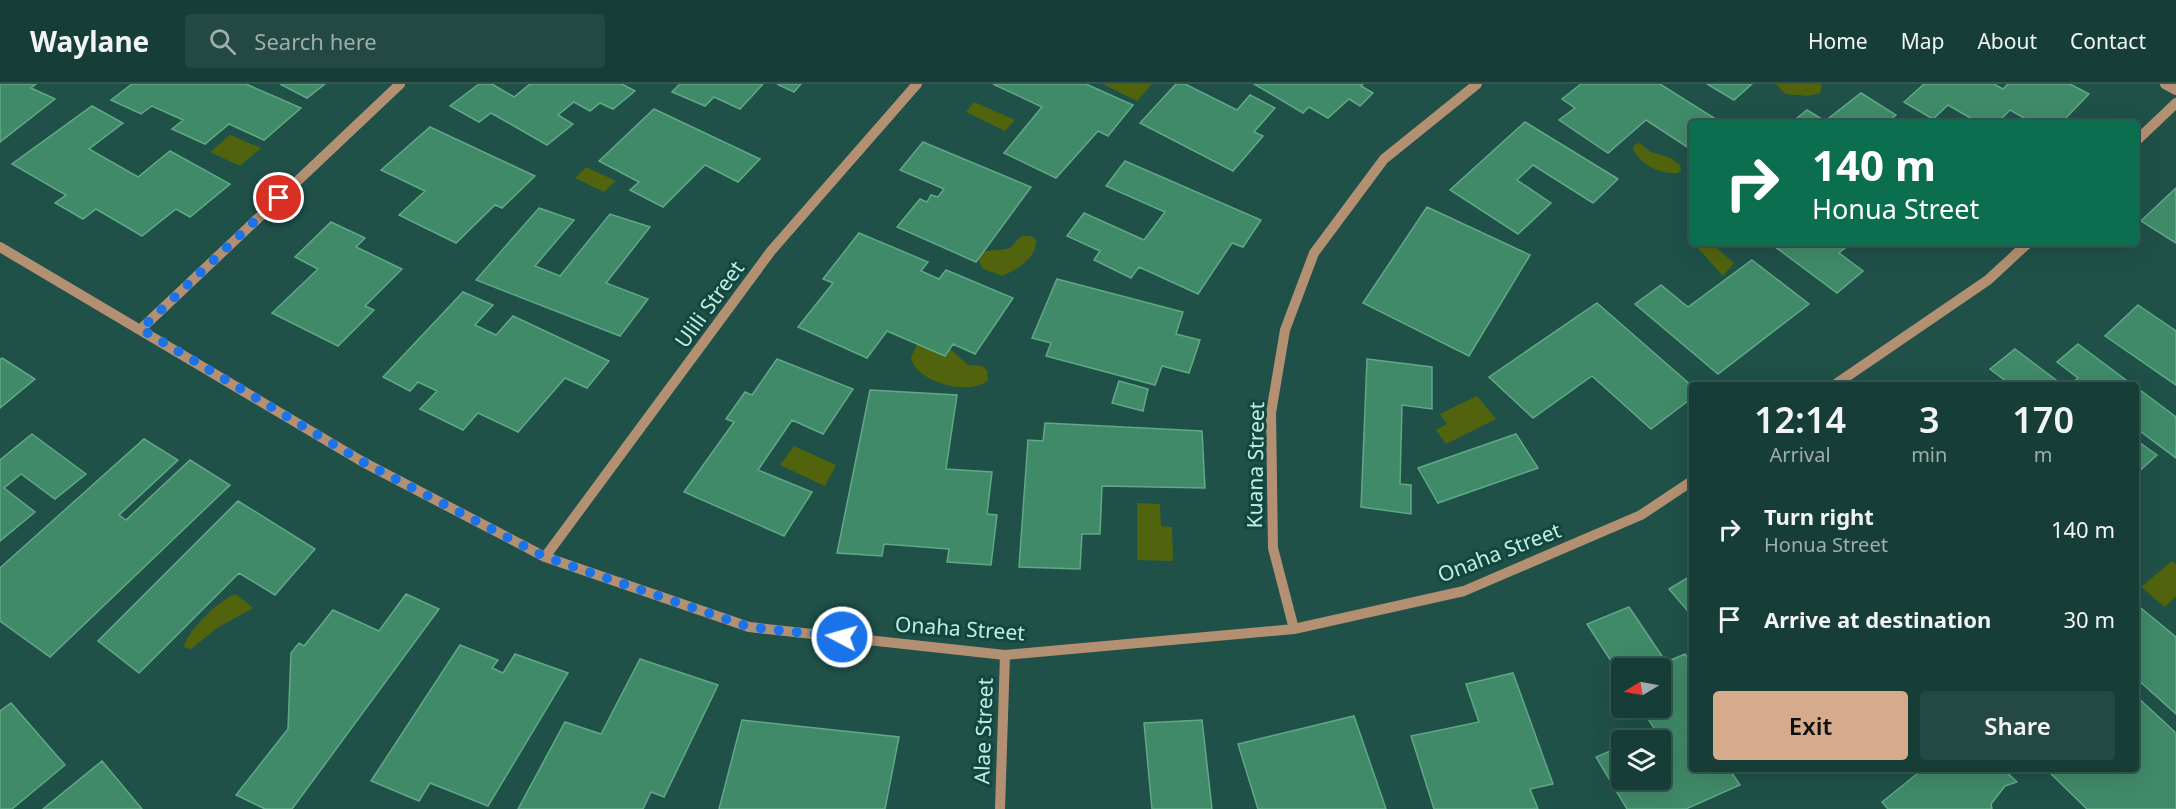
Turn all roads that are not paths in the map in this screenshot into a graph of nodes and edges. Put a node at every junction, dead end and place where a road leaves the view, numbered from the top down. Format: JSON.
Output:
{"nodes":[{"id":1,"x":400,"y":84,"type":"edge"},
{"id":2,"x":917,"y":84,"type":"edge"},
{"id":3,"x":1477,"y":84,"type":"edge"},
{"id":4,"x":2165,"y":84,"type":"edge"},
{"id":5,"x":2176,"y":90,"type":"edge"},
{"id":6,"x":2176,"y":103,"type":"edge"},
{"id":7,"x":2139,"y":138,"type":"edge"},
{"id":8,"x":2025,"y":246,"type":"edge"},
{"id":9,"x":0,"y":247,"type":"edge"},
{"id":10,"x":141,"y":329,"type":"junction"},
{"id":11,"x":1839,"y":382,"type":"edge"},
{"id":12,"x":1689,"y":483,"type":"edge"},
{"id":13,"x":545,"y":557,"type":"junction"},
{"id":14,"x":1294,"y":629,"type":"junction"},
{"id":15,"x":1005,"y":655,"type":"junction"},
{"id":16,"x":1000,"y":809,"type":"edge"}],
"edges":[{"from":1,"to":10,"type":"street"},
{"from":2,"to":13,"type":"street","name":"Ulili Street"},
{"from":3,"to":14,"type":"street","name":"Kuana Street"},
{"from":4,"to":5,"type":"street"},
{"from":6,"to":7,"type":"street"},
{"from":8,"to":11,"type":"street"},
{"from":9,"to":10,"type":"street","name":"Onaha Street"},
{"from":10,"to":13,"type":"street","name":"Onaha Street"},
{"from":12,"to":14,"type":"street","name":"Onaha Street"},
{"from":13,"to":15,"type":"street","name":"Onaha Street"},
{"from":14,"to":15,"type":"street","name":"Onaha Street"},
{"from":15,"to":16,"type":"street","name":"Alae Street"}]}
